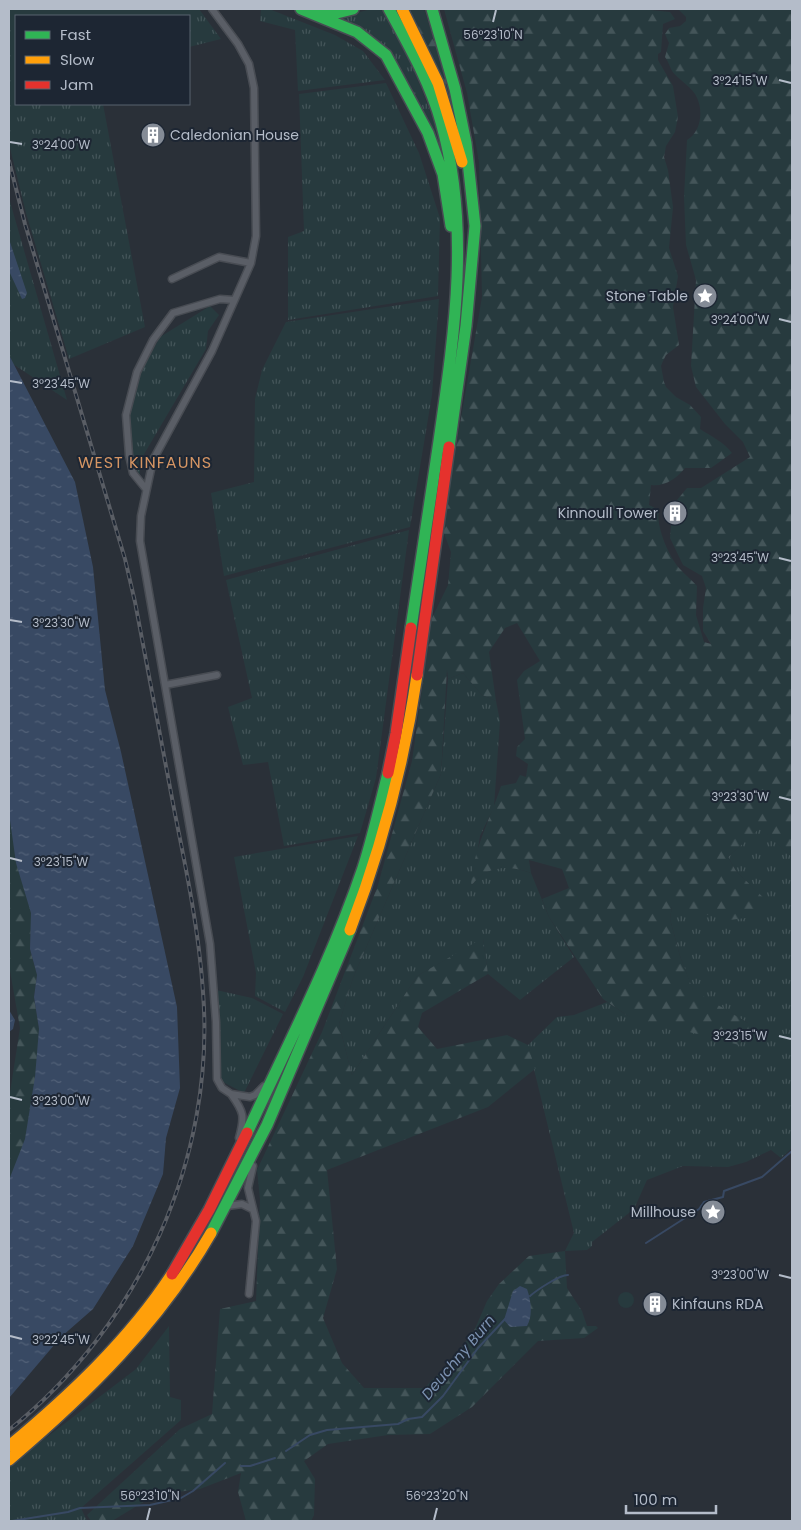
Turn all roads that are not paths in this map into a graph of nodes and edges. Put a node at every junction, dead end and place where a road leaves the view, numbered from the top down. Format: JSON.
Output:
{"nodes":[{"id":1,"x":212,"y":9,"type":"edge"},
{"id":2,"x":301,"y":9,"type":"edge"},
{"id":3,"x":306,"y":9,"type":"edge"},
{"id":4,"x":353,"y":9,"type":"edge"},
{"id":5,"x":389,"y":9,"type":"edge"},
{"id":6,"x":402,"y":9,"type":"edge"},
{"id":7,"x":432,"y":9,"type":"edge"},
{"id":8,"x":316,"y":10,"type":"edge"},
{"id":9,"x":251,"y":263,"type":"junction"},
{"id":10,"x":172,"y":279,"type":"dead end"},
{"id":11,"x":469,"y":294,"type":"junction"},
{"id":12,"x":234,"y":300,"type":"junction"},
{"id":13,"x":456,"y":318,"type":"junction"},
{"id":14,"x":146,"y":489,"type":"junction"},
{"id":15,"x":217,"y":675,"type":"dead end"},
{"id":16,"x":165,"y":685,"type":"junction"},
{"id":17,"x":284,"y":1053,"type":"junction"},
{"id":18,"x":231,"y":1094,"type":"junction"},
{"id":19,"x":274,"y":1109,"type":"junction"},
{"id":20,"x":231,"y":1166,"type":"junction"},
{"id":21,"x":226,"y":1206,"type":"junction"},
{"id":22,"x":252,"y":1209,"type":"junction"},
{"id":23,"x":249,"y":1294,"type":"dead end"},
{"id":24,"x":9,"y":1446,"type":"edge"},
{"id":25,"x":9,"y":1460,"type":"edge"}],
"edges":[{"from":1,"to":9,"type":"street"},
{"from":2,"to":13,"type":"highway"},
{"from":3,"to":8,"type":"highway"},
{"from":4,"to":8,"type":"highway"},
{"from":5,"to":13,"type":"highway"},
{"from":6,"to":11,"type":"highway"},
{"from":7,"to":11,"type":"highway"},
{"from":9,"to":10,"type":"street"},
{"from":9,"to":12,"type":"street"},
{"from":11,"to":19,"type":"highway"},
{"from":12,"to":14,"type":"street"},
{"from":12,"to":14,"type":"street"},
{"from":13,"to":17,"type":"highway"},
{"from":14,"to":16,"type":"street"},
{"from":15,"to":16,"type":"street"},
{"from":16,"to":18,"type":"street"},
{"from":17,"to":18,"type":"street"},
{"from":17,"to":20,"type":"highway"},
{"from":18,"to":20,"type":"street"},
{"from":19,"to":21,"type":"highway"},
{"from":19,"to":22,"type":"street"},
{"from":20,"to":24,"type":"highway"},
{"from":21,"to":22,"type":"street"},
{"from":21,"to":25,"type":"highway"},
{"from":22,"to":23,"type":"street"}]}
